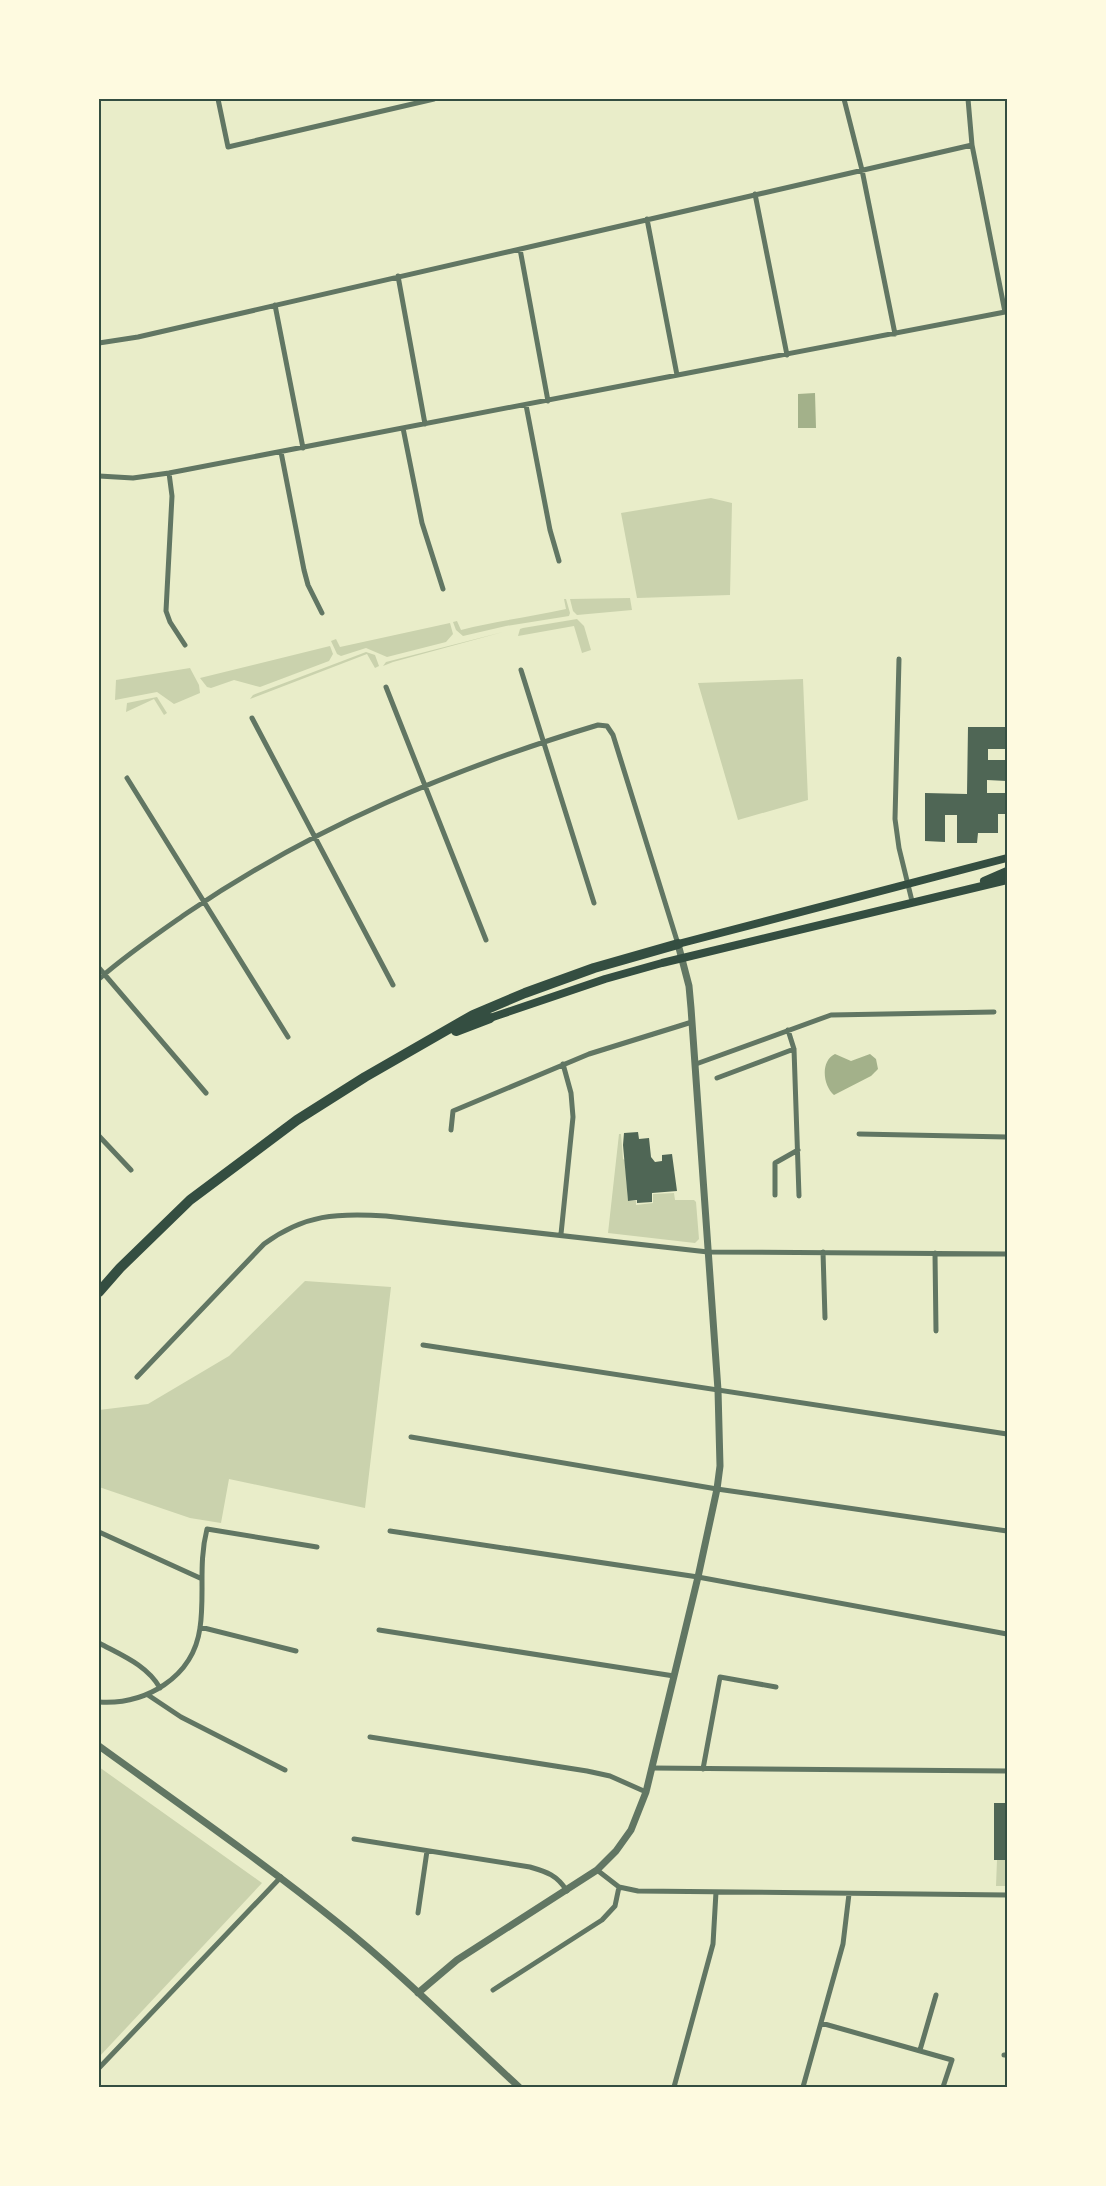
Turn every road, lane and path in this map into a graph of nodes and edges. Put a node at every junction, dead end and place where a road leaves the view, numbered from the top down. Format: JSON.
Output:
{"nodes":[{"id":1,"x":218,"y":99,"type":"edge"},
{"id":2,"x":434,"y":99,"type":"edge"},
{"id":3,"x":844,"y":99,"type":"edge"},
{"id":4,"x":968,"y":99,"type":"edge"},
{"id":5,"x":972,"y":145,"type":"junction"},
{"id":6,"x":862,"y":170,"type":"junction"},
{"id":7,"x":755,"y":194,"type":"junction"},
{"id":8,"x":647,"y":219,"type":"junction"},
{"id":9,"x":520,"y":249,"type":"junction"},
{"id":10,"x":398,"y":276,"type":"junction"},
{"id":11,"x":275,"y":305,"type":"junction"},
{"id":12,"x":896,"y":334,"type":"junction"},
{"id":13,"x":99,"y":343,"type":"edge"},
{"id":14,"x":786,"y":355,"type":"junction"},
{"id":15,"x":677,"y":375,"type":"junction"},
{"id":16,"x":548,"y":401,"type":"junction"},
{"id":17,"x":526,"y":405,"type":"junction"},
{"id":18,"x":426,"y":424,"type":"junction"},
{"id":19,"x":403,"y":428,"type":"junction"},
{"id":20,"x":303,"y":448,"type":"junction"},
{"id":21,"x":281,"y":452,"type":"junction"},
{"id":22,"x":169,"y":473,"type":"junction"},
{"id":23,"x":99,"y":476,"type":"edge"},
{"id":24,"x":559,"y":561,"type":"dead end"},
{"id":25,"x":443,"y":589,"type":"dead end"},
{"id":26,"x":322,"y":613,"type":"dead end"},
{"id":27,"x":185,"y":645,"type":"dead end"},
{"id":28,"x":899,"y":659,"type":"dead end"},
{"id":29,"x":521,"y":670,"type":"dead end"},
{"id":30,"x":386,"y":687,"type":"dead end"},
{"id":31,"x":252,"y":718,"type":"dead end"},
{"id":32,"x":544,"y":741,"type":"junction"},
{"id":33,"x":126,"y":778,"type":"dead end"},
{"id":34,"x":424,"y":785,"type":"junction"},
{"id":35,"x":315,"y":836,"type":"junction"},
{"id":36,"x":1007,"y":858,"type":"edge"},
{"id":37,"x":1007,"y":871,"type":"edge"},
{"id":38,"x":1007,"y":880,"type":"edge"},
{"id":39,"x":908,"y":884,"type":"junction"},
{"id":40,"x":966,"y":888,"type":"junction"},
{"id":41,"x":912,"y":901,"type":"junction"},
{"id":42,"x":203,"y":902,"type":"junction"},
{"id":43,"x":594,"y":903,"type":"dead end"},
{"id":44,"x":486,"y":940,"type":"dead end"},
{"id":45,"x":678,"y":944,"type":"junction"},
{"id":46,"x":682,"y":958,"type":"junction"},
{"id":47,"x":99,"y":968,"type":"edge"},
{"id":48,"x":104,"y":974,"type":"junction"},
{"id":49,"x":99,"y":979,"type":"edge"},
{"id":50,"x":393,"y":985,"type":"dead end"},
{"id":51,"x":994,"y":1012,"type":"dead end"},
{"id":52,"x":490,"y":1018,"type":"joint"},
{"id":53,"x":692,"y":1022,"type":"junction"},
{"id":54,"x":788,"y":1030,"type":"junction"},
{"id":55,"x":288,"y":1037,"type":"dead end"},
{"id":56,"x":427,"y":1042,"type":"junction"},
{"id":57,"x":794,"y":1049,"type":"junction"},
{"id":58,"x":563,"y":1064,"type":"junction"},
{"id":59,"x":696,"y":1064,"type":"junction"},
{"id":60,"x":717,"y":1078,"type":"dead end"},
{"id":61,"x":206,"y":1092,"type":"dead end"},
{"id":62,"x":452,"y":1130,"type":"dead end"},
{"id":63,"x":859,"y":1134,"type":"dead end"},
{"id":64,"x":99,"y":1136,"type":"edge"},
{"id":65,"x":1007,"y":1137,"type":"edge"},
{"id":66,"x":798,"y":1150,"type":"junction"},
{"id":67,"x":131,"y":1170,"type":"dead end"},
{"id":68,"x":775,"y":1195,"type":"dead end"},
{"id":69,"x":799,"y":1196,"type":"dead end"},
{"id":70,"x":561,"y":1234,"type":"junction"},
{"id":71,"x":708,"y":1252,"type":"junction"},
{"id":72,"x":823,"y":1252,"type":"junction"},
{"id":73,"x":935,"y":1253,"type":"junction"},
{"id":74,"x":1007,"y":1254,"type":"edge"},
{"id":75,"x":99,"y":1292,"type":"edge"},
{"id":76,"x":825,"y":1318,"type":"dead end"},
{"id":77,"x":936,"y":1331,"type":"dead end"},
{"id":78,"x":423,"y":1345,"type":"dead end"},
{"id":79,"x":137,"y":1378,"type":"dead end"},
{"id":80,"x":718,"y":1390,"type":"junction"},
{"id":81,"x":1007,"y":1434,"type":"edge"},
{"id":82,"x":411,"y":1438,"type":"dead end"},
{"id":83,"x":717,"y":1489,"type":"junction"},
{"id":84,"x":390,"y":1530,"type":"dead end"},
{"id":85,"x":1007,"y":1531,"type":"edge"},
{"id":86,"x":99,"y":1532,"type":"edge"},
{"id":87,"x":317,"y":1547,"type":"dead end"},
{"id":88,"x":698,"y":1577,"type":"junction"},
{"id":89,"x":200,"y":1578,"type":"junction"},
{"id":90,"x":200,"y":1627,"type":"junction"},
{"id":91,"x":379,"y":1630,"type":"dead end"},
{"id":92,"x":1007,"y":1634,"type":"edge"},
{"id":93,"x":99,"y":1643,"type":"edge"},
{"id":94,"x":296,"y":1651,"type":"dead end"},
{"id":95,"x":674,"y":1676,"type":"junction"},
{"id":96,"x":776,"y":1687,"type":"dead end"},
{"id":97,"x":160,"y":1688,"type":"junction"},
{"id":98,"x":148,"y":1695,"type":"junction"},
{"id":99,"x":99,"y":1702,"type":"edge"},
{"id":100,"x":370,"y":1737,"type":"dead end"},
{"id":101,"x":99,"y":1746,"type":"edge"},
{"id":102,"x":652,"y":1768,"type":"junction"},
{"id":103,"x":703,"y":1768,"type":"junction"},
{"id":104,"x":285,"y":1770,"type":"dead end"},
{"id":105,"x":1007,"y":1771,"type":"edge"},
{"id":106,"x":646,"y":1792,"type":"junction"},
{"id":107,"x":354,"y":1839,"type":"dead end"},
{"id":108,"x":427,"y":1851,"type":"junction"},
{"id":109,"x":597,"y":1870,"type":"junction"},
{"id":110,"x":281,"y":1877,"type":"junction"},
{"id":111,"x":619,"y":1887,"type":"junction"},
{"id":112,"x":567,"y":1891,"type":"junction"},
{"id":113,"x":716,"y":1892,"type":"junction"},
{"id":114,"x":849,"y":1894,"type":"junction"},
{"id":115,"x":1007,"y":1895,"type":"edge"},
{"id":116,"x":418,"y":1913,"type":"dead end"},
{"id":117,"x":493,"y":1990,"type":"dead end"},
{"id":118,"x":418,"y":1993,"type":"junction"},
{"id":119,"x":936,"y":1995,"type":"dead end"},
{"id":120,"x":821,"y":2023,"type":"junction"},
{"id":121,"x":920,"y":2050,"type":"junction"},
{"id":122,"x":99,"y":2068,"type":"edge"},
{"id":123,"x":519,"y":2087,"type":"edge"},
{"id":124,"x":674,"y":2087,"type":"edge"},
{"id":125,"x":803,"y":2087,"type":"edge"},
{"id":126,"x":944,"y":2087,"type":"edge"}],
"edges":[{"from":1,"to":2,"type":"street"},
{"from":3,"to":6,"type":"street"},
{"from":4,"to":5,"type":"street"},
{"from":5,"to":6,"type":"street"},
{"from":5,"to":12,"type":"street"},
{"from":6,"to":7,"type":"street"},
{"from":6,"to":12,"type":"street"},
{"from":7,"to":8,"type":"street"},
{"from":7,"to":14,"type":"street"},
{"from":8,"to":9,"type":"street"},
{"from":8,"to":15,"type":"street"},
{"from":9,"to":10,"type":"street"},
{"from":9,"to":16,"type":"street"},
{"from":10,"to":11,"type":"street"},
{"from":10,"to":18,"type":"street"},
{"from":11,"to":13,"type":"street"},
{"from":11,"to":20,"type":"street"},
{"from":12,"to":14,"type":"street"},
{"from":14,"to":15,"type":"street"},
{"from":15,"to":16,"type":"street"},
{"from":16,"to":17,"type":"street"},
{"from":17,"to":18,"type":"street"},
{"from":17,"to":24,"type":"street"},
{"from":18,"to":19,"type":"street"},
{"from":19,"to":20,"type":"street"},
{"from":19,"to":25,"type":"street"},
{"from":20,"to":21,"type":"street"},
{"from":21,"to":22,"type":"street"},
{"from":21,"to":26,"type":"street"},
{"from":22,"to":23,"type":"street"},
{"from":22,"to":27,"type":"street"},
{"from":28,"to":39,"type":"street"},
{"from":29,"to":32,"type":"street"},
{"from":30,"to":34,"type":"street"},
{"from":31,"to":35,"type":"street"},
{"from":32,"to":34,"type":"street"},
{"from":32,"to":43,"type":"street"},
{"from":32,"to":45,"type":"street"},
{"from":33,"to":42,"type":"street"},
{"from":34,"to":35,"type":"street"},
{"from":34,"to":44,"type":"street"},
{"from":35,"to":42,"type":"street"},
{"from":35,"to":50,"type":"street"},
{"from":36,"to":39,"type":"main road"},
{"from":37,"to":40,"type":"main road"},
{"from":38,"to":40,"type":"main road"},
{"from":39,"to":41,"type":"street"},
{"from":39,"to":45,"type":"main road"},
{"from":40,"to":41,"type":"main road"},
{"from":41,"to":46,"type":"main road"},
{"from":42,"to":48,"type":"street"},
{"from":42,"to":55,"type":"street"},
{"from":45,"to":46,"type":"street"},
{"from":45,"to":56,"type":"highway"},
{"from":46,"to":52,"type":"main road"},
{"from":46,"to":53,"type":"street"},
{"from":47,"to":48,"type":"street"},
{"from":48,"to":49,"type":"street"},
{"from":48,"to":61,"type":"street"},
{"from":51,"to":54,"type":"street"},
{"from":52,"to":56,"type":"highway"},
{"from":53,"to":58,"type":"street"},
{"from":53,"to":59,"type":"street"},
{"from":54,"to":57,"type":"street"},
{"from":54,"to":59,"type":"street"},
{"from":56,"to":75,"type":"highway"},
{"from":57,"to":60,"type":"street"},
{"from":57,"to":66,"type":"street"},
{"from":58,"to":62,"type":"street"},
{"from":58,"to":70,"type":"street"},
{"from":59,"to":71,"type":"street"},
{"from":63,"to":65,"type":"street"},
{"from":64,"to":67,"type":"street"},
{"from":66,"to":68,"type":"street"},
{"from":66,"to":69,"type":"street"},
{"from":70,"to":71,"type":"street"},
{"from":70,"to":79,"type":"street"},
{"from":71,"to":72,"type":"street"},
{"from":71,"to":80,"type":"street"},
{"from":72,"to":73,"type":"street"},
{"from":72,"to":76,"type":"street"},
{"from":73,"to":74,"type":"street"},
{"from":73,"to":77,"type":"street"},
{"from":78,"to":80,"type":"street"},
{"from":80,"to":81,"type":"street"},
{"from":80,"to":83,"type":"street"},
{"from":82,"to":83,"type":"street"},
{"from":83,"to":85,"type":"street"},
{"from":83,"to":88,"type":"street"},
{"from":84,"to":88,"type":"street"},
{"from":86,"to":89,"type":"street"},
{"from":87,"to":89,"type":"street"},
{"from":88,"to":92,"type":"street"},
{"from":88,"to":95,"type":"street"},
{"from":89,"to":90,"type":"street"},
{"from":90,"to":94,"type":"street"},
{"from":90,"to":97,"type":"street"},
{"from":91,"to":95,"type":"street"},
{"from":93,"to":97,"type":"street"},
{"from":95,"to":102,"type":"street"},
{"from":96,"to":103,"type":"street"},
{"from":97,"to":98,"type":"street"},
{"from":98,"to":99,"type":"street"},
{"from":98,"to":104,"type":"street"},
{"from":100,"to":106,"type":"street"},
{"from":101,"to":110,"type":"street"},
{"from":102,"to":103,"type":"street"},
{"from":102,"to":106,"type":"street"},
{"from":103,"to":105,"type":"street"},
{"from":106,"to":109,"type":"street"},
{"from":107,"to":108,"type":"street"},
{"from":108,"to":112,"type":"street"},
{"from":108,"to":116,"type":"street"},
{"from":109,"to":111,"type":"street"},
{"from":109,"to":112,"type":"street"},
{"from":110,"to":118,"type":"street"},
{"from":110,"to":122,"type":"street"},
{"from":111,"to":113,"type":"street"},
{"from":111,"to":117,"type":"street"},
{"from":112,"to":118,"type":"street"},
{"from":113,"to":114,"type":"street"},
{"from":113,"to":124,"type":"street"},
{"from":114,"to":115,"type":"street"},
{"from":114,"to":120,"type":"street"},
{"from":118,"to":123,"type":"street"},
{"from":119,"to":121,"type":"street"},
{"from":120,"to":121,"type":"street"},
{"from":120,"to":125,"type":"street"},
{"from":121,"to":126,"type":"street"}]}
